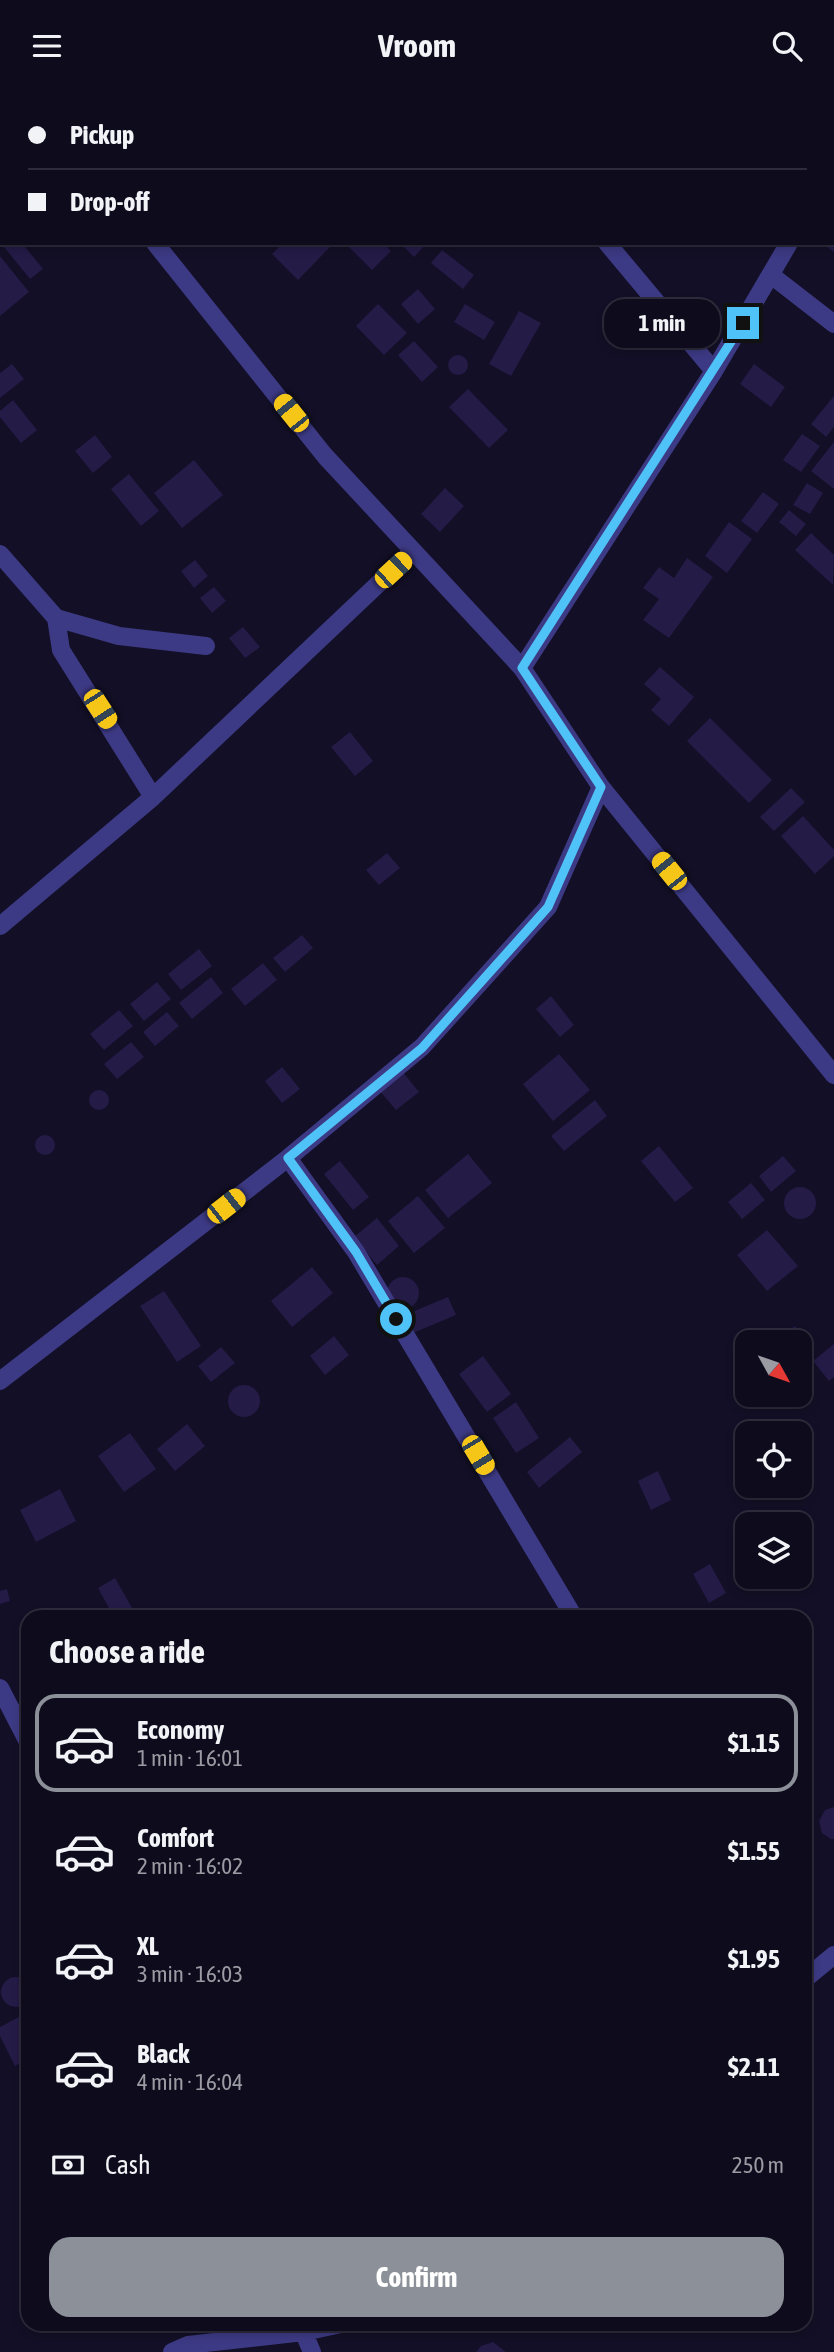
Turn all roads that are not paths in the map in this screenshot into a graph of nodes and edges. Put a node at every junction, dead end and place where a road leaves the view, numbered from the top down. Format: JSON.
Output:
{"nodes":[{"id":1,"x":157,"y":245,"type":"edge"},
{"id":2,"x":609,"y":245,"type":"edge"},
{"id":3,"x":788,"y":245,"type":"edge"},
{"id":4,"x":771,"y":275,"type":"junction"},
{"id":5,"x":834,"y":324,"type":"edge"},
{"id":6,"x":714,"y":371,"type":"junction"},
{"id":7,"x":413,"y":551,"type":"junction"},
{"id":8,"x":0,"y":554,"type":"edge"},
{"id":9,"x":56,"y":618,"type":"junction"},
{"id":10,"x":206,"y":646,"type":"dead end"},
{"id":11,"x":522,"y":668,"type":"junction"},
{"id":12,"x":601,"y":787,"type":"junction"},
{"id":13,"x":153,"y":797,"type":"junction"},
{"id":14,"x":0,"y":926,"type":"edge"},
{"id":15,"x":834,"y":1075,"type":"edge"},
{"id":16,"x":288,"y":1158,"type":"junction"},
{"id":17,"x":0,"y":1381,"type":"edge"},
{"id":18,"x":570,"y":1610,"type":"edge"},
{"id":19,"x":0,"y":1688,"type":"edge"},
{"id":20,"x":21,"y":1728,"type":"edge"},
{"id":21,"x":834,"y":1955,"type":"edge"},
{"id":22,"x":812,"y":1973,"type":"edge"},
{"id":23,"x":282,"y":2331,"type":"edge"},
{"id":24,"x":303,"y":2331,"type":"edge"},
{"id":25,"x":172,"y":2352,"type":"edge"},
{"id":26,"x":312,"y":2352,"type":"edge"}],
"edges":[{"from":1,"to":7,"type":"street"},
{"from":2,"to":6,"type":"street"},
{"from":3,"to":4,"type":"street"},
{"from":4,"to":5,"type":"street"},
{"from":4,"to":6,"type":"street"},
{"from":6,"to":11,"type":"street"},
{"from":7,"to":11,"type":"street"},
{"from":7,"to":13,"type":"street"},
{"from":8,"to":9,"type":"street"},
{"from":9,"to":10,"type":"street"},
{"from":9,"to":13,"type":"street"},
{"from":11,"to":12,"type":"street"},
{"from":12,"to":15,"type":"street"},
{"from":12,"to":16,"type":"street"},
{"from":13,"to":14,"type":"street"},
{"from":16,"to":17,"type":"street"},
{"from":16,"to":18,"type":"street"},
{"from":19,"to":20,"type":"street"},
{"from":21,"to":22,"type":"street"},
{"from":23,"to":25,"type":"street"},
{"from":24,"to":26,"type":"street"}]}
